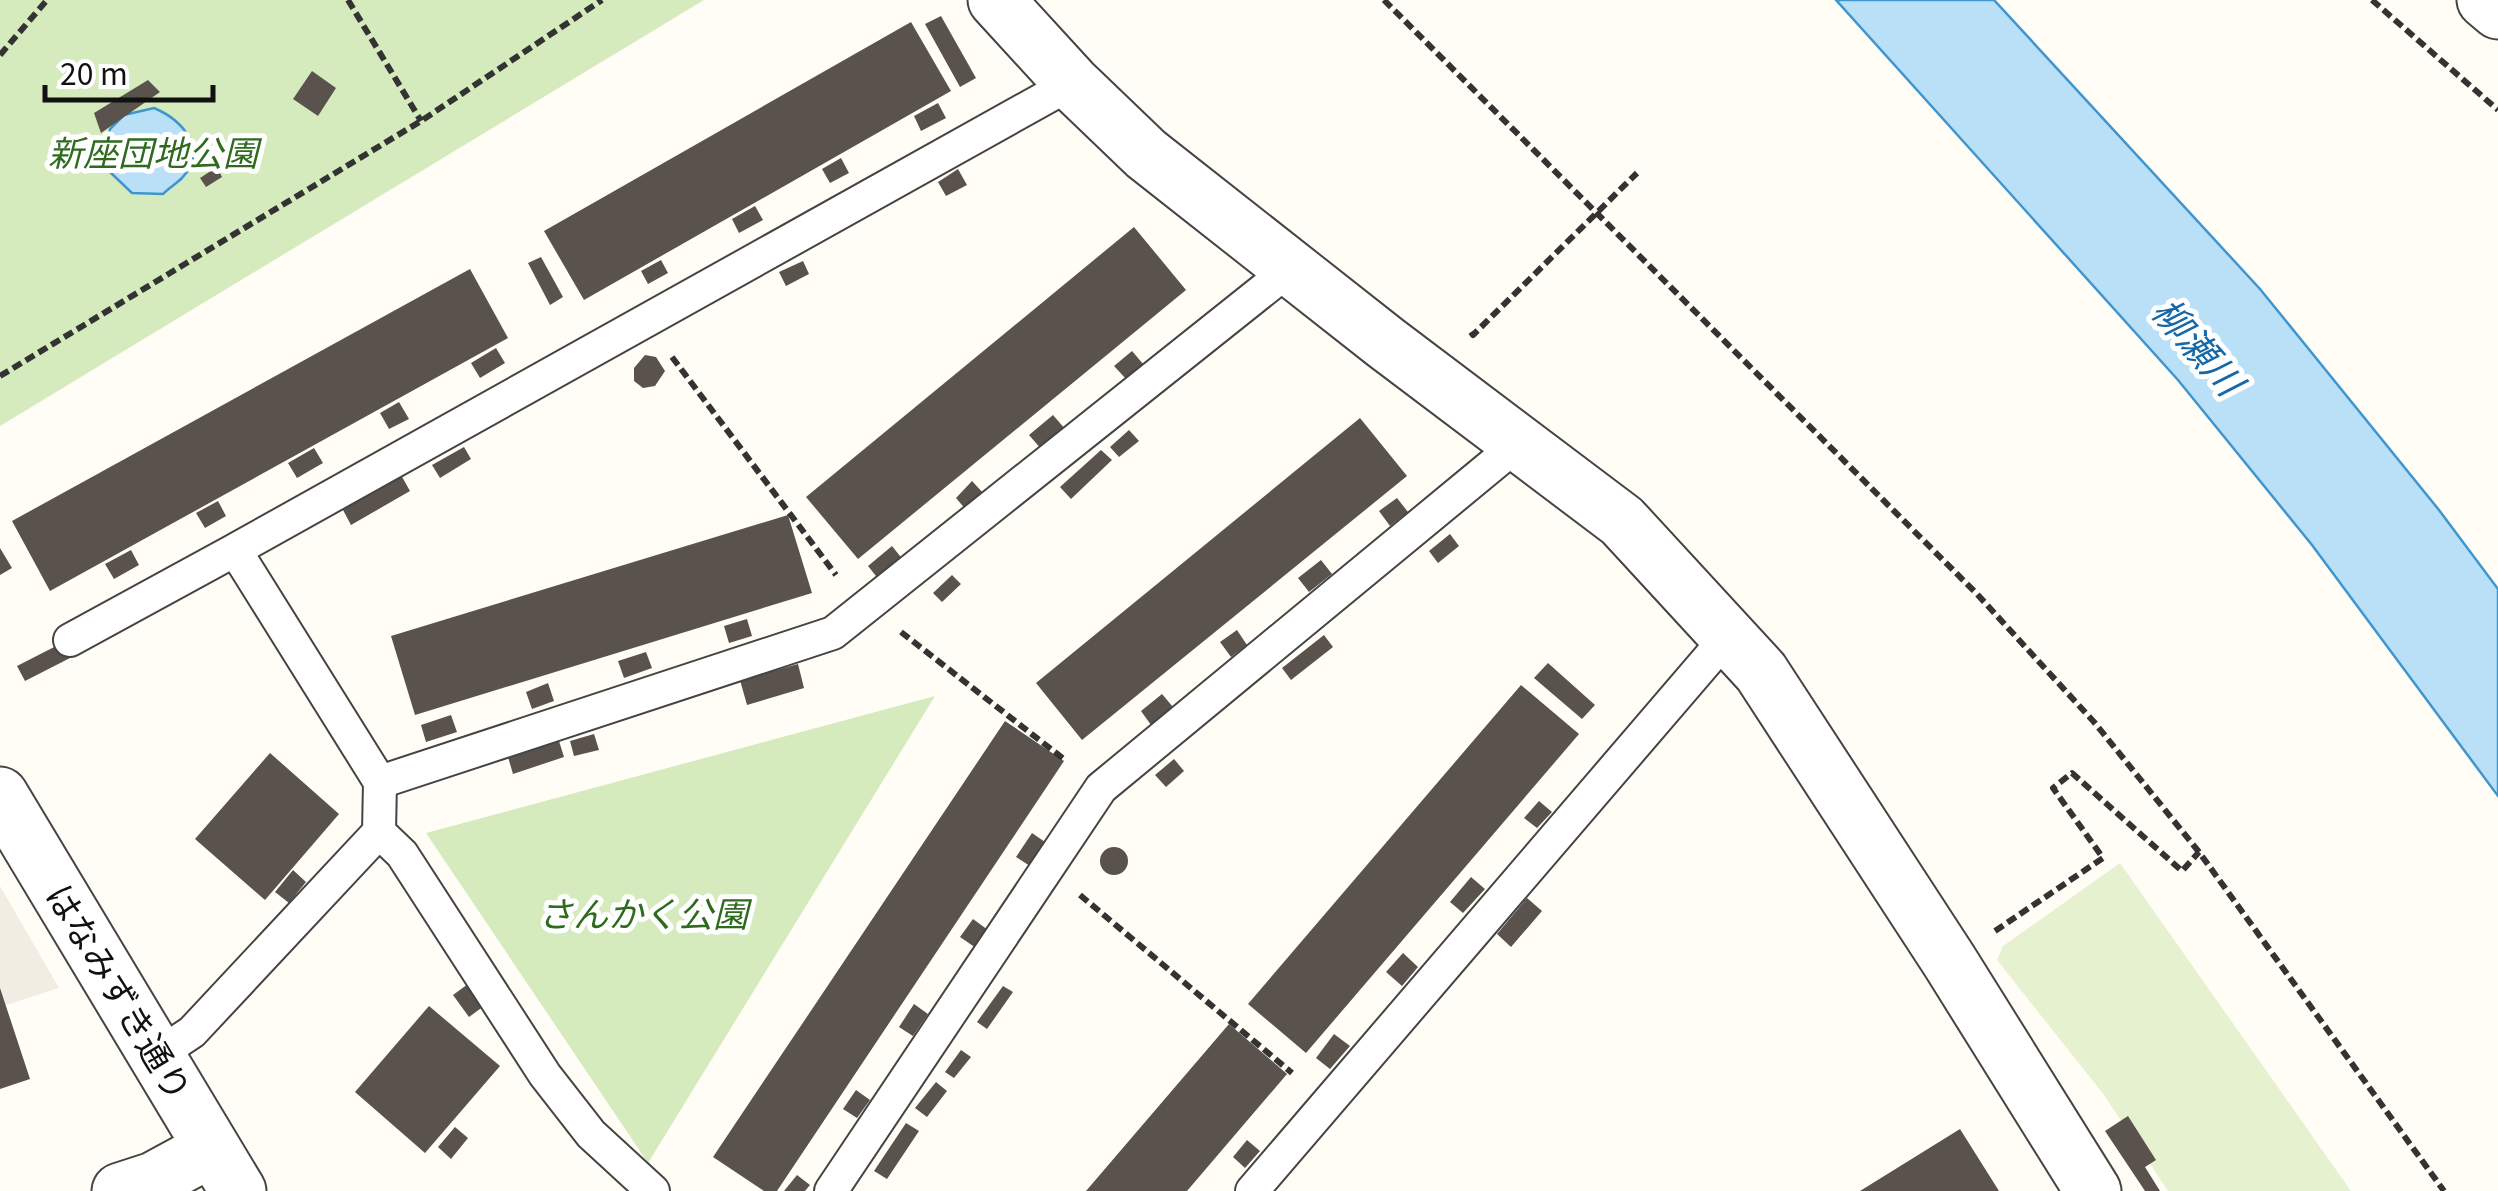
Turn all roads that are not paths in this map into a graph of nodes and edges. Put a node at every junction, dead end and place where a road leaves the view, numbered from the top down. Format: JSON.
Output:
{"nodes":[{"id":1,"x":996,"y":0,"type":"edge"},
{"id":2,"x":2485,"y":0,"type":"edge"},
{"id":3,"x":2498,"y":11,"type":"edge"},
{"id":4,"x":1072,"y":83,"type":"junction"},
{"id":5,"x":1290,"y":268,"type":"junction"},
{"id":6,"x":1519,"y":443,"type":"junction"},
{"id":7,"x":235,"y":550,"type":"junction"},
{"id":8,"x":1728,"y":636,"type":"junction"},
{"id":9,"x":70,"y":640,"type":"dead end"},
{"id":10,"x":380,"y":782,"type":"junction"},
{"id":11,"x":0,"y":795,"type":"edge"},
{"id":12,"x":379,"y":832,"type":"junction"},
{"id":13,"x":156,"y":1056,"type":"junction"},
{"id":14,"x":225,"y":1170,"type":"edge"},
{"id":15,"x":120,"y":1191,"type":"edge"},
{"id":16,"x":654,"y":1191,"type":"edge"},
{"id":17,"x":831,"y":1191,"type":"edge"},
{"id":18,"x":1252,"y":1191,"type":"edge"},
{"id":19,"x":2093,"y":1191,"type":"edge"}],
"edges":[{"from":1,"to":4,"type":"street"},
{"from":2,"to":3,"type":"street"},
{"from":4,"to":5,"type":"street"},
{"from":4,"to":7,"type":"lane"},
{"from":5,"to":6,"type":"street"},
{"from":5,"to":10,"type":"lane"},
{"from":6,"to":8,"type":"street"},
{"from":6,"to":17,"type":"lane"},
{"from":7,"to":9,"type":"lane"},
{"from":7,"to":10,"type":"lane"},
{"from":8,"to":18,"type":"lane"},
{"from":8,"to":19,"type":"street"},
{"from":10,"to":12,"type":"lane"},
{"from":11,"to":13,"type":"street","name":"はなみずき通り"},
{"from":12,"to":13,"type":"lane"},
{"from":12,"to":16,"type":"lane"},
{"from":13,"to":14,"type":"street","name":"はなみずき通り"},
{"from":14,"to":15,"type":"street"}]}
